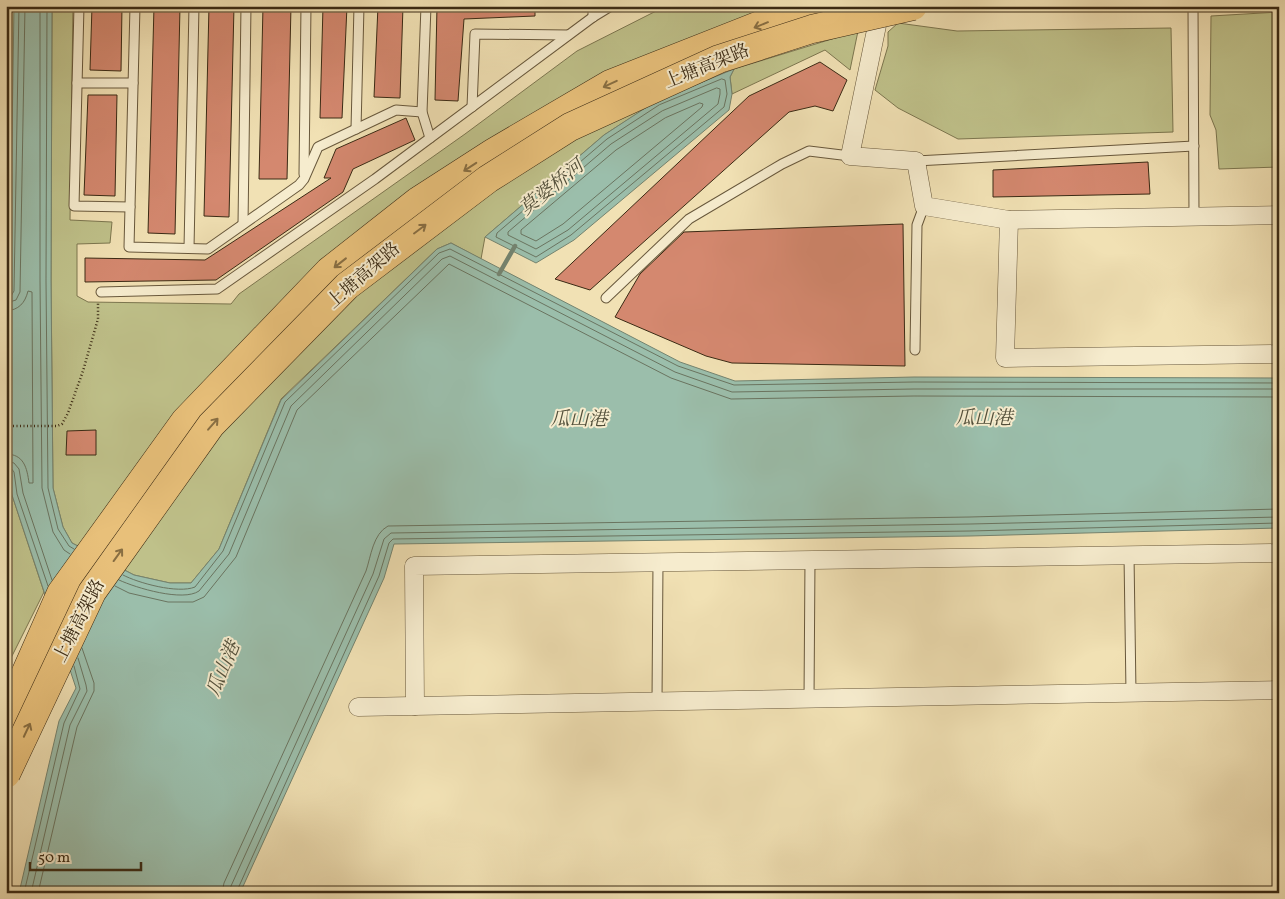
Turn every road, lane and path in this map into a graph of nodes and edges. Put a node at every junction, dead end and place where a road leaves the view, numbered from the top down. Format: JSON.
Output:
{"nodes":[{"id":1,"x":79,"y":6,"type":"edge"},
{"id":2,"x":135,"y":6,"type":"edge"},
{"id":3,"x":194,"y":6,"type":"edge"},
{"id":4,"x":246,"y":6,"type":"edge"},
{"id":5,"x":306,"y":6,"type":"edge"},
{"id":6,"x":359,"y":6,"type":"edge"},
{"id":7,"x":426,"y":6,"type":"edge"},
{"id":8,"x":593,"y":6,"type":"edge"},
{"id":9,"x":611,"y":6,"type":"edge"},
{"id":10,"x":825,"y":6,"type":"edge"},
{"id":11,"x":881,"y":6,"type":"edge"},
{"id":12,"x":913,"y":6,"type":"edge"},
{"id":13,"x":1193,"y":6,"type":"edge"},
{"id":14,"x":593,"y":16,"type":"junction"},
{"id":15,"x":568,"y":35,"type":"junction"},
{"id":16,"x":77,"y":83,"type":"junction"},
{"id":17,"x":133,"y":83,"type":"junction"},
{"id":18,"x":472,"y":107,"type":"junction"},
{"id":19,"x":422,"y":112,"type":"junction"},
{"id":20,"x":356,"y":129,"type":"junction"},
{"id":21,"x":430,"y":138,"type":"junction"},
{"id":22,"x":1194,"y":146,"type":"junction"},
{"id":23,"x":850,"y":156,"type":"junction"},
{"id":24,"x":916,"y":161,"type":"junction"},
{"id":25,"x":304,"y":179,"type":"junction"},
{"id":26,"x":924,"y":206,"type":"junction"},
{"id":27,"x":130,"y":207,"type":"junction"},
{"id":28,"x":1279,"y":215,"type":"edge"},
{"id":29,"x":1194,"y":216,"type":"junction"},
{"id":30,"x":1009,"y":220,"type":"junction"},
{"id":31,"x":243,"y":224,"type":"junction"},
{"id":32,"x":189,"y":248,"type":"junction"},
{"id":33,"x":101,"y":292,"type":"joint"},
{"id":34,"x":606,"y":298,"type":"dead end"},
{"id":35,"x":915,"y":350,"type":"dead end"},
{"id":36,"x":1279,"y":354,"type":"edge"},
{"id":37,"x":6,"y":426,"type":"edge"},
{"id":38,"x":1279,"y":553,"type":"edge"},
{"id":39,"x":1129,"y":556,"type":"junction"},
{"id":40,"x":810,"y":560,"type":"junction"},
{"id":41,"x":658,"y":562,"type":"junction"},
{"id":42,"x":1279,"y":690,"type":"edge"},
{"id":43,"x":1131,"y":693,"type":"junction"},
{"id":44,"x":809,"y":698,"type":"junction"},
{"id":45,"x":657,"y":701,"type":"junction"},
{"id":46,"x":415,"y":706,"type":"junction"},
{"id":47,"x":358,"y":707,"type":"dead end"},
{"id":48,"x":6,"y":717,"type":"edge"},
{"id":49,"x":6,"y":774,"type":"edge"}],
"edges":[{"from":1,"to":16,"type":"lane"},
{"from":2,"to":17,"type":"lane"},
{"from":3,"to":32,"type":"lane"},
{"from":4,"to":31,"type":"lane"},
{"from":5,"to":25,"type":"lane"},
{"from":6,"to":20,"type":"lane"},
{"from":7,"to":19,"type":"lane"},
{"from":8,"to":14,"type":"lane"},
{"from":9,"to":14,"type":"lane"},
{"from":10,"to":48,"type":"highway","name":"上塘高架路","one_way":true},
{"from":11,"to":23,"type":"street"},
{"from":49,"to":12,"type":"highway","name":"上塘高架路","one_way":true,"bridge":true},
{"from":13,"to":22,"type":"lane"},
{"from":14,"to":15,"type":"lane"},
{"from":15,"to":18,"type":"lane"},
{"from":15,"to":18,"type":"lane"},
{"from":16,"to":17,"type":"lane"},
{"from":16,"to":27,"type":"lane"},
{"from":17,"to":27,"type":"lane"},
{"from":18,"to":21,"type":"lane"},
{"from":19,"to":20,"type":"lane"},
{"from":19,"to":21,"type":"lane"},
{"from":20,"to":25,"type":"lane"},
{"from":21,"to":33,"type":"lane"},
{"from":22,"to":24,"type":"lane"},
{"from":22,"to":29,"type":"lane"},
{"from":23,"to":24,"type":"street"},
{"from":23,"to":34,"type":"lane"},
{"from":24,"to":26,"type":"street"},
{"from":25,"to":31,"type":"lane"},
{"from":26,"to":30,"type":"street"},
{"from":26,"to":35,"type":"lane"},
{"from":27,"to":32,"type":"lane"},
{"from":28,"to":29,"type":"street"},
{"from":29,"to":30,"type":"street"},
{"from":30,"to":36,"type":"street"},
{"from":31,"to":32,"type":"lane"},
{"from":33,"to":37,"type":"path"},
{"from":38,"to":39,"type":"street"},
{"from":39,"to":40,"type":"street"},
{"from":39,"to":43,"type":"lane"},
{"from":40,"to":41,"type":"street"},
{"from":40,"to":44,"type":"lane"},
{"from":41,"to":45,"type":"lane"},
{"from":41,"to":46,"type":"street"},
{"from":42,"to":43,"type":"street"},
{"from":43,"to":44,"type":"street"},
{"from":44,"to":45,"type":"street"},
{"from":45,"to":46,"type":"street"},
{"from":46,"to":47,"type":"street"}]}
